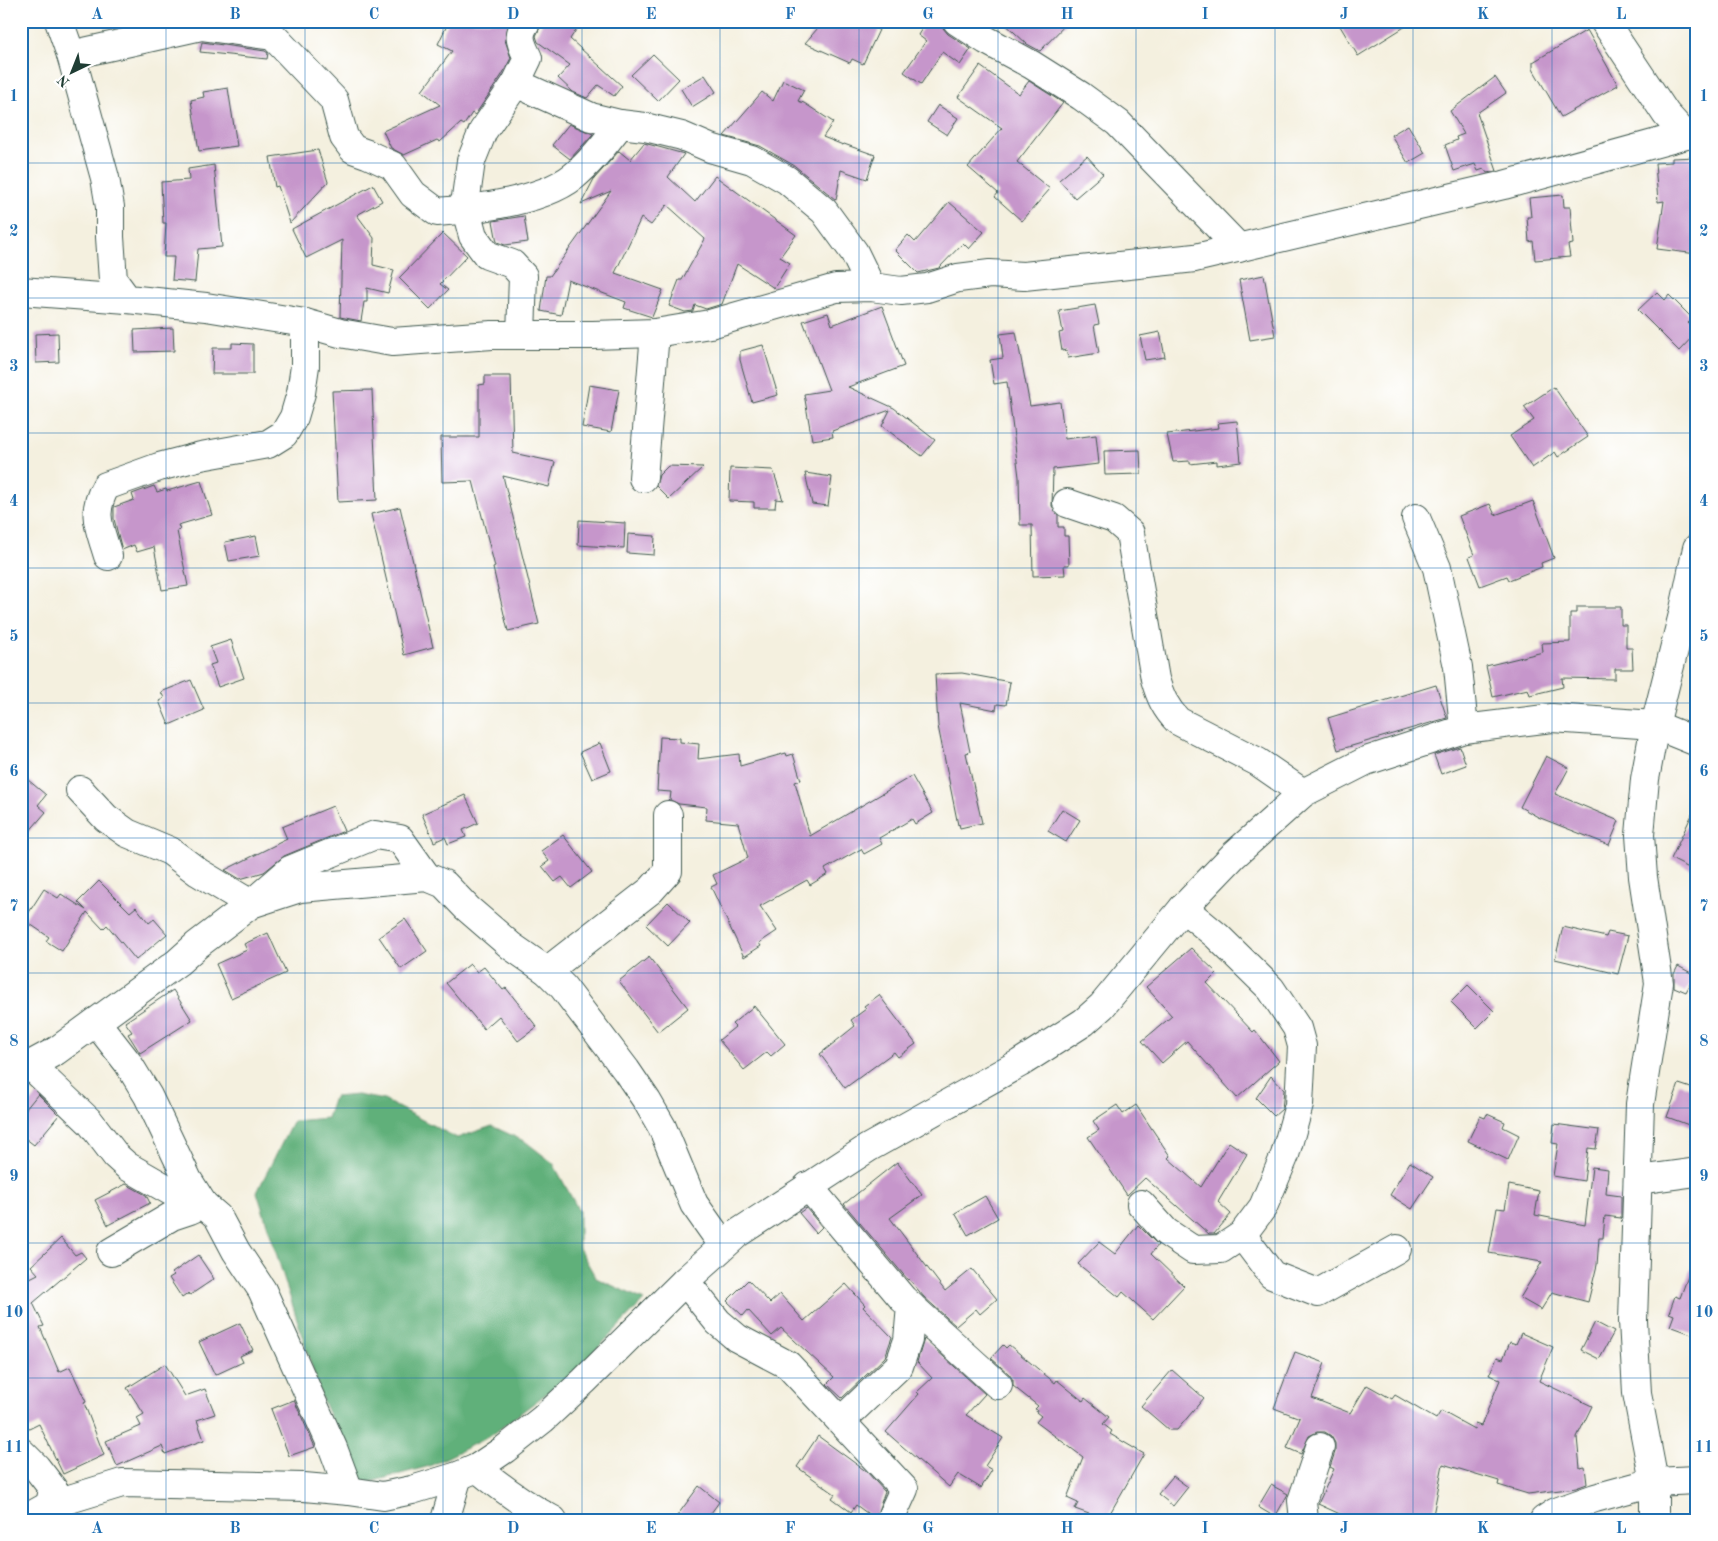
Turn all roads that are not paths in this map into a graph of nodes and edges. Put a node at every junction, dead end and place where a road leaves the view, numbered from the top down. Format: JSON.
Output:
{"nodes":[{"id":1,"x":59,"y":21,"type":"edge"},
{"id":2,"x":527,"y":21,"type":"edge"},
{"id":3,"x":957,"y":21,"type":"edge"},
{"id":4,"x":1604,"y":21,"type":"edge"},
{"id":5,"x":71,"y":55,"type":"junction"},
{"id":6,"x":516,"y":82,"type":"junction"},
{"id":7,"x":620,"y":124,"type":"junction"},
{"id":8,"x":1691,"y":134,"type":"edge"},
{"id":9,"x":466,"y":210,"type":"junction"},
{"id":10,"x":1239,"y":248,"type":"junction"},
{"id":11,"x":871,"y":286,"type":"junction"},
{"id":12,"x":21,"y":291,"type":"edge"},
{"id":13,"x":127,"y":299,"type":"junction"},
{"id":14,"x":305,"y":323,"type":"junction"},
{"id":15,"x":655,"y":333,"type":"junction"},
{"id":16,"x":520,"y":335,"type":"junction"},
{"id":17,"x":643,"y":478,"type":"dead end"},
{"id":18,"x":1068,"y":503,"type":"dead end"},
{"id":19,"x":1416,"y":518,"type":"dead end"},
{"id":20,"x":1697,"y":548,"type":"edge"},
{"id":21,"x":108,"y":556,"type":"dead end"},
{"id":22,"x":1655,"y":725,"type":"junction"},
{"id":23,"x":1464,"y":729,"type":"junction"},
{"id":24,"x":1697,"y":742,"type":"edge"},
{"id":25,"x":80,"y":790,"type":"dead end"},
{"id":26,"x":1303,"y":793,"type":"junction"},
{"id":27,"x":668,"y":815,"type":"dead end"},
{"id":28,"x":427,"y":877,"type":"junction"},
{"id":29,"x":251,"y":904,"type":"junction"},
{"id":30,"x":1183,"y":908,"type":"junction"},
{"id":31,"x":547,"y":971,"type":"junction"},
{"id":32,"x":96,"y":1022,"type":"junction"},
{"id":33,"x":26,"y":1067,"type":"edge"},
{"id":34,"x":1697,"y":1172,"type":"edge"},
{"id":35,"x":1638,"y":1180,"type":"junction"},
{"id":36,"x":808,"y":1186,"type":"junction"},
{"id":37,"x":203,"y":1204,"type":"junction"},
{"id":38,"x":1142,"y":1204,"type":"dead end"},
{"id":39,"x":1242,"y":1235,"type":"junction"},
{"id":40,"x":723,"y":1245,"type":"junction"},
{"id":41,"x":1397,"y":1249,"type":"dead end"},
{"id":42,"x":112,"y":1252,"type":"dead end"},
{"id":43,"x":685,"y":1282,"type":"junction"},
{"id":44,"x":911,"y":1306,"type":"junction"},
{"id":45,"x":998,"y":1385,"type":"dead end"},
{"id":46,"x":841,"y":1420,"type":"junction"},
{"id":47,"x":1320,"y":1447,"type":"dead end"},
{"id":48,"x":21,"y":1452,"type":"edge"},
{"id":49,"x":468,"y":1472,"type":"junction"},
{"id":50,"x":1697,"y":1480,"type":"edge"},
{"id":51,"x":1654,"y":1482,"type":"junction"},
{"id":52,"x":349,"y":1491,"type":"junction"},
{"id":53,"x":50,"y":1505,"type":"junction"},
{"id":54,"x":23,"y":1520,"type":"edge"},
{"id":55,"x":445,"y":1520,"type":"edge"},
{"id":56,"x":553,"y":1520,"type":"edge"},
{"id":57,"x":890,"y":1520,"type":"edge"},
{"id":58,"x":1304,"y":1520,"type":"edge"},
{"id":59,"x":1544,"y":1520,"type":"edge"},
{"id":60,"x":1654,"y":1520,"type":"edge"}],
"edges":[{"from":1,"to":5,"type":"street"},
{"from":2,"to":6,"type":"street"},
{"from":3,"to":10,"type":"street"},
{"from":4,"to":8,"type":"street"},
{"from":5,"to":9,"type":"street"},
{"from":5,"to":13,"type":"street"},
{"from":6,"to":7,"type":"street"},
{"from":6,"to":9,"type":"street"},
{"from":7,"to":9,"type":"street"},
{"from":7,"to":11,"type":"street"},
{"from":8,"to":10,"type":"street"},
{"from":9,"to":16,"type":"street"},
{"from":10,"to":11,"type":"street"},
{"from":11,"to":15,"type":"street"},
{"from":12,"to":13,"type":"street"},
{"from":13,"to":14,"type":"street"},
{"from":14,"to":16,"type":"street"},
{"from":14,"to":21,"type":"street"},
{"from":15,"to":16,"type":"street"},
{"from":15,"to":17,"type":"street"},
{"from":18,"to":26,"type":"street"},
{"from":19,"to":23,"type":"street"},
{"from":20,"to":22,"type":"street"},
{"from":22,"to":23,"type":"street"},
{"from":22,"to":24,"type":"street"},
{"from":22,"to":35,"type":"street"},
{"from":23,"to":26,"type":"street"},
{"from":25,"to":29,"type":"street"},
{"from":26,"to":30,"type":"street"},
{"from":27,"to":31,"type":"street"},
{"from":28,"to":29,"type":"street"},
{"from":28,"to":29,"type":"street"},
{"from":28,"to":31,"type":"street"},
{"from":29,"to":32,"type":"street"},
{"from":30,"to":36,"type":"street"},
{"from":30,"to":39,"type":"street"},
{"from":31,"to":40,"type":"street"},
{"from":32,"to":33,"type":"street"},
{"from":32,"to":37,"type":"street"},
{"from":33,"to":37,"type":"street"},
{"from":34,"to":35,"type":"street"},
{"from":35,"to":51,"type":"street"},
{"from":36,"to":40,"type":"street"},
{"from":36,"to":44,"type":"street"},
{"from":37,"to":42,"type":"street"},
{"from":37,"to":52,"type":"street"},
{"from":38,"to":39,"type":"street"},
{"from":39,"to":41,"type":"street"},
{"from":40,"to":43,"type":"street"},
{"from":43,"to":46,"type":"street"},
{"from":43,"to":49,"type":"street"},
{"from":44,"to":45,"type":"street"},
{"from":44,"to":46,"type":"street"},
{"from":46,"to":57,"type":"street"},
{"from":47,"to":58,"type":"street"},
{"from":48,"to":53,"type":"street"},
{"from":49,"to":52,"type":"street"},
{"from":49,"to":55,"type":"street"},
{"from":49,"to":56,"type":"street"},
{"from":50,"to":51,"type":"street"},
{"from":51,"to":59,"type":"street"},
{"from":51,"to":60,"type":"street"},
{"from":52,"to":53,"type":"street"},
{"from":53,"to":54,"type":"street"}]}
